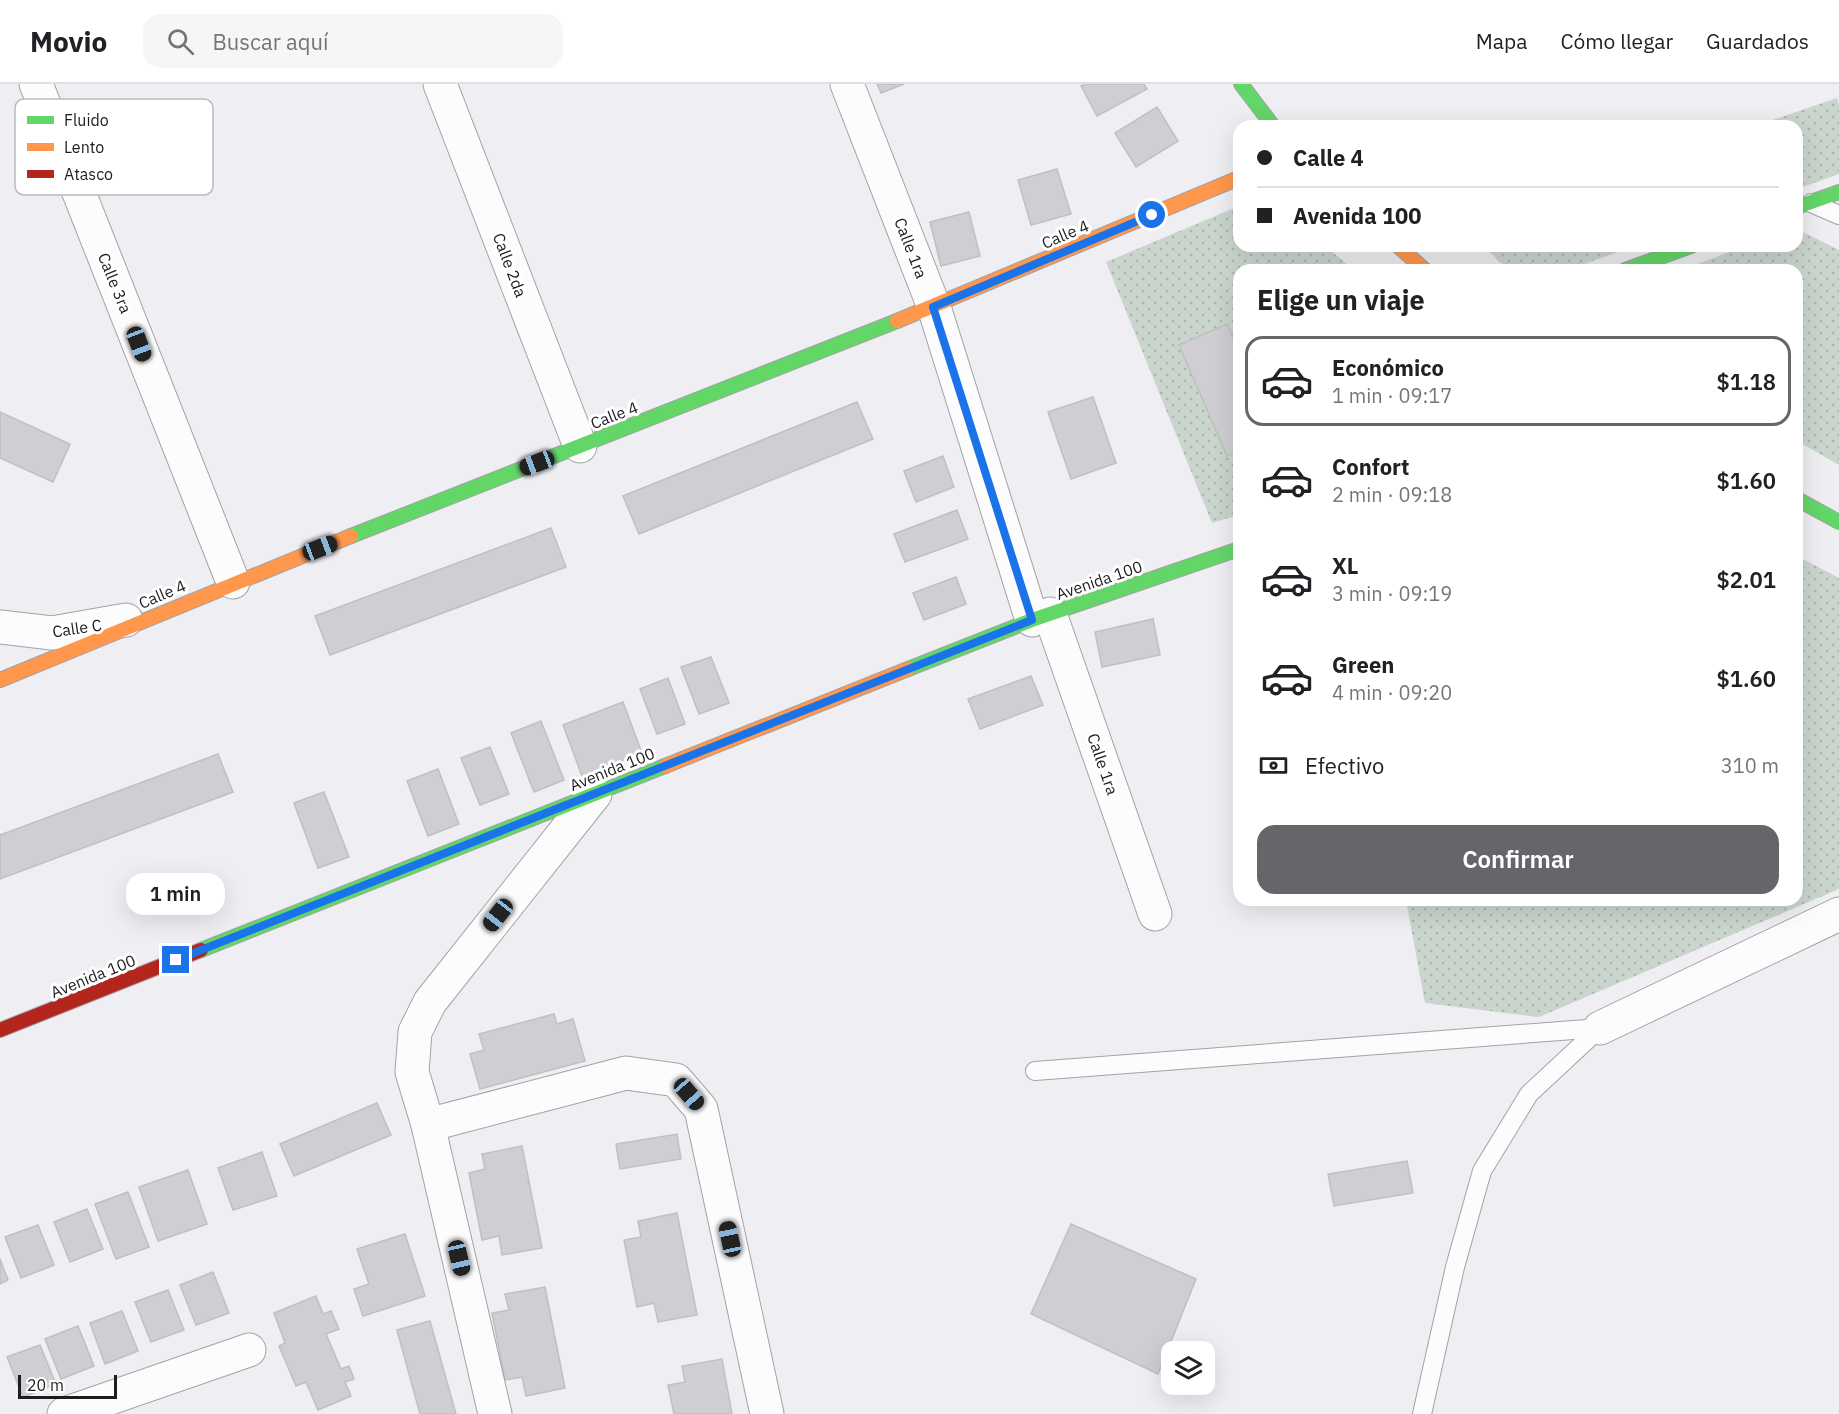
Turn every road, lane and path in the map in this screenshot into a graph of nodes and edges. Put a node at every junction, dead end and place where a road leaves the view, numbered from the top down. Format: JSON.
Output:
{"nodes":[{"id":1,"x":36,"y":84,"type":"edge"},
{"id":2,"x":440,"y":84,"type":"edge"},
{"id":3,"x":847,"y":84,"type":"edge"},
{"id":4,"x":1241,"y":84,"type":"edge"},
{"id":5,"x":42,"y":99,"type":"edge"},
{"id":6,"x":1268,"y":120,"type":"edge"},
{"id":7,"x":1233,"y":181,"type":"edge"},
{"id":8,"x":1839,"y":192,"type":"edge"},
{"id":9,"x":80,"y":195,"type":"edge"},
{"id":10,"x":1803,"y":205,"type":"edge"},
{"id":11,"x":1839,"y":215,"type":"edge"},
{"id":12,"x":1405,"y":252,"type":"edge"},
{"id":13,"x":1674,"y":252,"type":"edge"},
{"id":14,"x":1418,"y":264,"type":"edge"},
{"id":15,"x":1642,"y":264,"type":"edge"},
{"id":16,"x":933,"y":307,"type":"junction"},
{"id":17,"x":580,"y":446,"type":"junction"},
{"id":18,"x":1803,"y":502,"type":"edge"},
{"id":19,"x":1839,"y":522,"type":"edge"},
{"id":20,"x":1233,"y":551,"type":"edge"},
{"id":21,"x":233,"y":582,"type":"junction"},
{"id":22,"x":153,"y":616,"type":"junction"},
{"id":23,"x":1041,"y":617,"type":"junction"},
{"id":24,"x":0,"y":627,"type":"edge"},
{"id":25,"x":0,"y":680,"type":"edge"},
{"id":26,"x":595,"y":794,"type":"junction"},
{"id":27,"x":1155,"y":914,"type":"dead end"},
{"id":28,"x":1839,"y":914,"type":"edge"},
{"id":29,"x":1600,"y":1028,"type":"junction"},
{"id":30,"x":0,"y":1030,"type":"edge"},
{"id":31,"x":1035,"y":1071,"type":"dead end"},
{"id":32,"x":428,"y":1125,"type":"junction"},
{"id":33,"x":249,"y":1350,"type":"dead end"},
{"id":34,"x":64,"y":1414,"type":"edge"},
{"id":35,"x":495,"y":1414,"type":"edge"},
{"id":36,"x":768,"y":1414,"type":"edge"},
{"id":37,"x":1422,"y":1414,"type":"edge"}],
"edges":[{"from":1,"to":5,"type":"street","name":"Calle 3ra"},
{"from":2,"to":17,"type":"street","name":"Calle 2da"},
{"from":3,"to":16,"type":"street","name":"Calle 1ra"},
{"from":4,"to":6,"type":"street"},
{"from":7,"to":16,"type":"street","name":"Calle 4"},
{"from":8,"to":10,"type":"street"},
{"from":9,"to":21,"type":"street","name":"Calle 3ra"},
{"from":10,"to":11,"type":"lane"},
{"from":12,"to":14,"type":"street"},
{"from":13,"to":15,"type":"street"},
{"from":16,"to":17,"type":"street","name":"Calle 4"},
{"from":16,"to":23,"type":"street","name":"Calle 1ra"},
{"from":17,"to":21,"type":"street","name":"Calle 4"},
{"from":18,"to":19,"type":"street"},
{"from":20,"to":23,"type":"street","name":"Avenida 100"},
{"from":21,"to":22,"type":"street","name":"Calle 4"},
{"from":22,"to":24,"type":"street","name":"Calle C"},
{"from":22,"to":25,"type":"street","name":"Calle 4"},
{"from":23,"to":26,"type":"street","name":"Avenida 100"},
{"from":23,"to":27,"type":"street","name":"Calle 1ra"},
{"from":26,"to":30,"type":"street","name":"Avenida 100"},
{"from":26,"to":32,"type":"street"},
{"from":28,"to":29,"type":"street"},
{"from":29,"to":31,"type":"lane"},
{"from":29,"to":37,"type":"lane"},
{"from":32,"to":35,"type":"street"},
{"from":32,"to":36,"type":"street"},
{"from":33,"to":34,"type":"street"}]}
